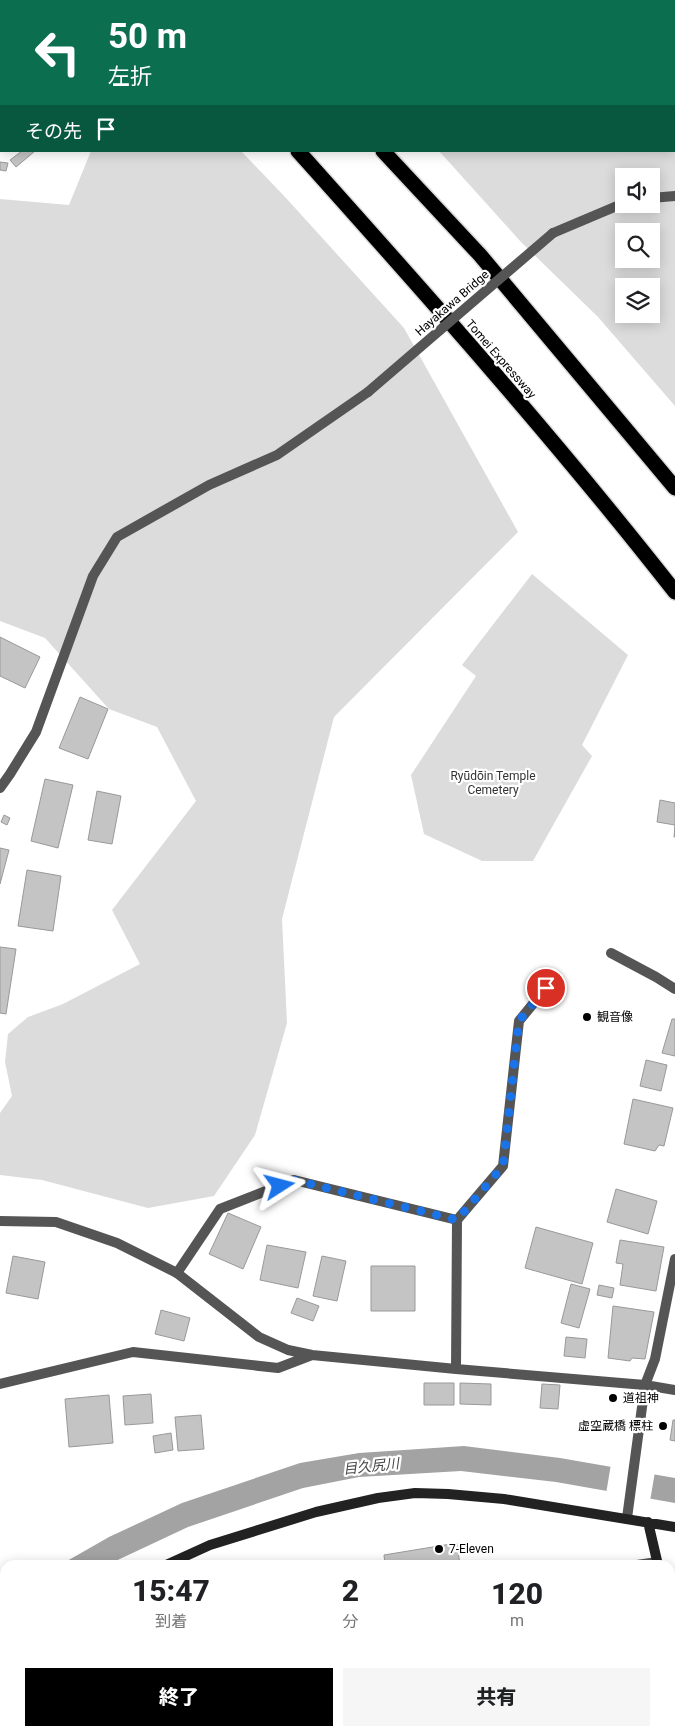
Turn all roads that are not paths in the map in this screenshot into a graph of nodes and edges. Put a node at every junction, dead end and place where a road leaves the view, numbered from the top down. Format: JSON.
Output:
{"nodes":[{"id":1,"x":299,"y":152,"type":"edge"},
{"id":2,"x":384,"y":152,"type":"edge"},
{"id":3,"x":675,"y":196,"type":"edge"},
{"id":4,"x":660,"y":197,"type":"edge"},
{"id":5,"x":615,"y":207,"type":"edge"},
{"id":6,"x":675,"y":488,"type":"edge"},
{"id":7,"x":675,"y":592,"type":"edge"},
{"id":8,"x":0,"y":788,"type":"edge"},
{"id":9,"x":611,"y":953,"type":"dead end"},
{"id":10,"x":546,"y":988,"type":"dead end"},
{"id":11,"x":675,"y":989,"type":"edge"},
{"id":12,"x":457,"y":1220,"type":"junction"},
{"id":13,"x":0,"y":1221,"type":"edge"},
{"id":14,"x":675,"y":1259,"type":"edge"},
{"id":15,"x":177,"y":1273,"type":"junction"},
{"id":16,"x":312,"y":1355,"type":"junction"},
{"id":17,"x":456,"y":1369,"type":"junction"},
{"id":18,"x":0,"y":1384,"type":"edge"},
{"id":19,"x":645,"y":1385,"type":"junction"},
{"id":20,"x":675,"y":1390,"type":"edge"},
{"id":21,"x":626,"y":1518,"type":"junction"},
{"id":22,"x":648,"y":1522,"type":"junction"},
{"id":23,"x":675,"y":1527,"type":"edge"},
{"id":24,"x":177,"y":1560,"type":"edge"},
{"id":25,"x":657,"y":1560,"type":"edge"}],
"edges":[{"from":1,"to":7,"type":"highway","name":"Tomei Expressway"},
{"from":2,"to":6,"type":"highway"},
{"from":3,"to":4,"type":"street"},
{"from":5,"to":8,"type":"street","name":"Hayakawa Bridge","bridge":true},
{"from":9,"to":11,"type":"street"},
{"from":10,"to":12,"type":"street"},
{"from":12,"to":15,"type":"street"},
{"from":12,"to":17,"type":"street"},
{"from":13,"to":15,"type":"street"},
{"from":14,"to":19,"type":"street"},
{"from":15,"to":16,"type":"street"},
{"from":16,"to":17,"type":"street"},
{"from":16,"to":18,"type":"street"},
{"from":17,"to":19,"type":"street"},
{"from":19,"to":20,"type":"street"},
{"from":19,"to":21,"type":"street"},
{"from":21,"to":22,"type":"street"},
{"from":21,"to":24,"type":"street"},
{"from":22,"to":23,"type":"street"},
{"from":22,"to":25,"type":"street"}]}
